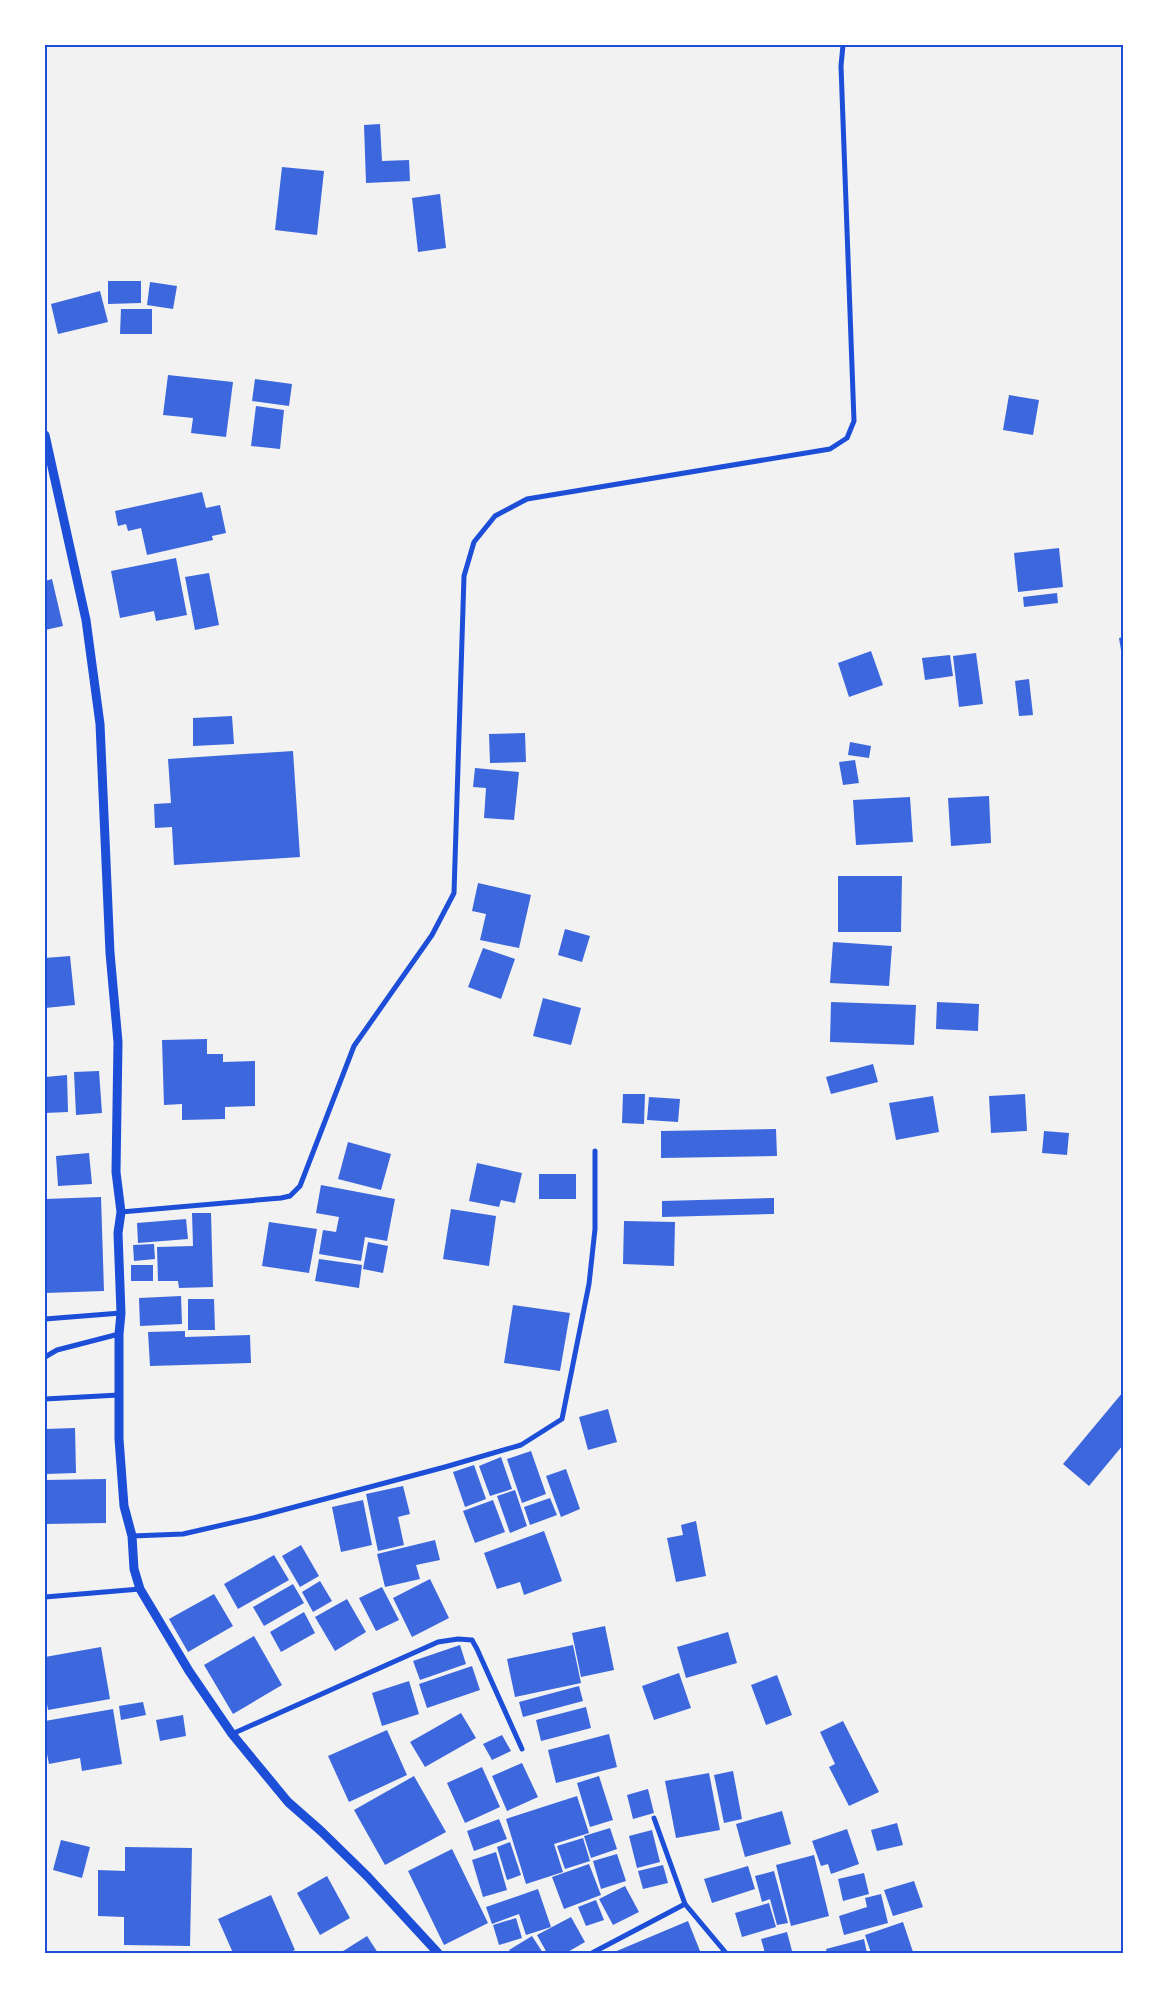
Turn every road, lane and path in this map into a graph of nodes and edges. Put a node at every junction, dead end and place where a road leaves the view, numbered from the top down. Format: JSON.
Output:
{"nodes":[{"id":1,"x":843,"y":45,"type":"edge"},
{"id":2,"x":45,"y":435,"type":"edge"},
{"id":3,"x":595,"y":1151,"type":"dead end"},
{"id":4,"x":121,"y":1212,"type":"junction"},
{"id":5,"x":121,"y":1312,"type":"junction"},
{"id":6,"x":45,"y":1319,"type":"edge"},
{"id":7,"x":119,"y":1334,"type":"junction"},
{"id":8,"x":45,"y":1357,"type":"edge"},
{"id":9,"x":119,"y":1395,"type":"junction"},
{"id":10,"x":45,"y":1399,"type":"edge"},
{"id":11,"x":132,"y":1536,"type":"junction"},
{"id":12,"x":140,"y":1590,"type":"junction"},
{"id":13,"x":45,"y":1597,"type":"edge"},
{"id":14,"x":232,"y":1734,"type":"junction"},
{"id":15,"x":522,"y":1749,"type":"dead end"},
{"id":16,"x":654,"y":1818,"type":"dead end"},
{"id":17,"x":685,"y":1904,"type":"junction"},
{"id":18,"x":438,"y":1953,"type":"edge"},
{"id":19,"x":592,"y":1953,"type":"edge"},
{"id":20,"x":726,"y":1953,"type":"edge"}],
"edges":[{"from":1,"to":4,"type":"street"},
{"from":2,"to":4,"type":"street"},
{"from":3,"to":11,"type":"street"},
{"from":4,"to":5,"type":"street"},
{"from":5,"to":6,"type":"street"},
{"from":5,"to":7,"type":"street"},
{"from":7,"to":8,"type":"street"},
{"from":7,"to":9,"type":"street"},
{"from":9,"to":10,"type":"street"},
{"from":9,"to":11,"type":"street"},
{"from":11,"to":12,"type":"street"},
{"from":12,"to":13,"type":"street"},
{"from":12,"to":14,"type":"street"},
{"from":14,"to":15,"type":"street"},
{"from":14,"to":18,"type":"street"},
{"from":16,"to":17,"type":"street"},
{"from":17,"to":19,"type":"street"},
{"from":17,"to":20,"type":"street"}]}
